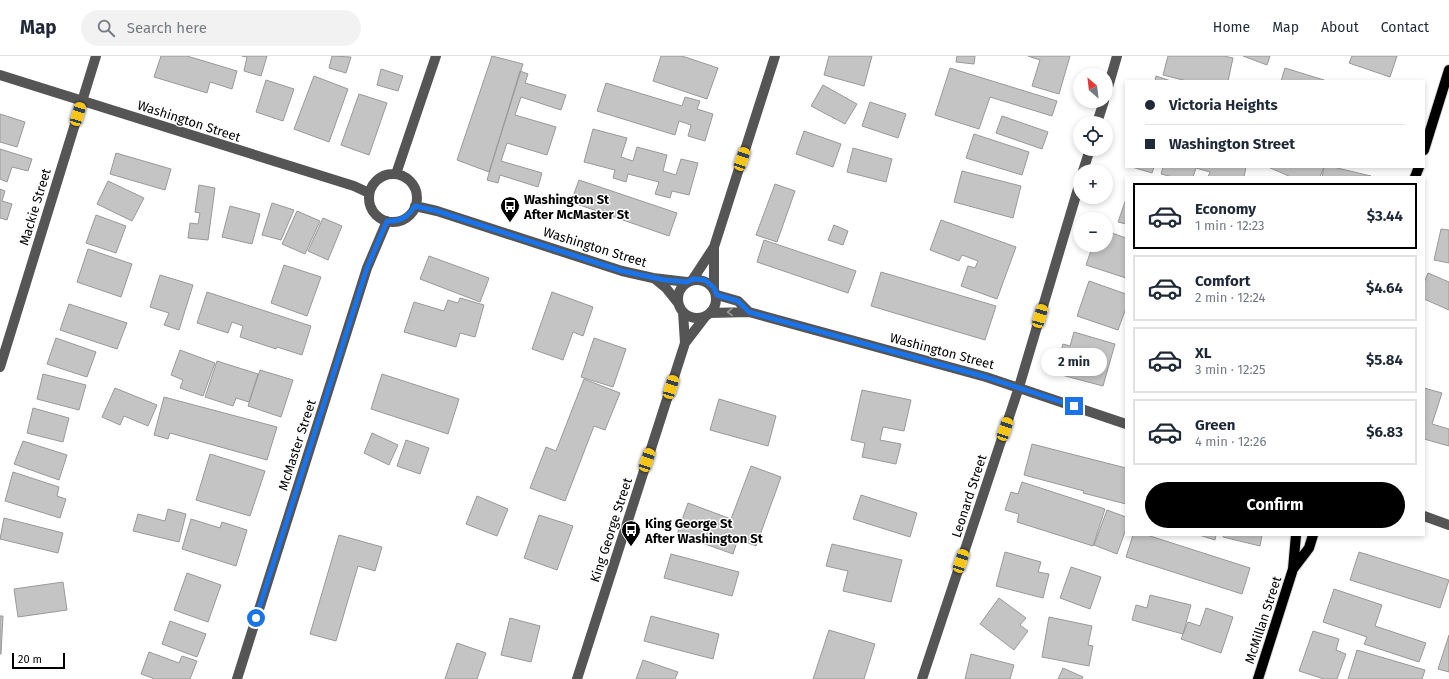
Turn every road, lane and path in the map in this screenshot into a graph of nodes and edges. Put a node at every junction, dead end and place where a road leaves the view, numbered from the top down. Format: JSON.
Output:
{"nodes":[{"id":1,"x":96,"y":56,"type":"edge"},
{"id":2,"x":436,"y":56,"type":"edge"},
{"id":3,"x":775,"y":56,"type":"edge"},
{"id":4,"x":1117,"y":56,"type":"edge"},
{"id":5,"x":1113,"y":70,"type":"edge"},
{"id":6,"x":1449,"y":70,"type":"edge"},
{"id":7,"x":0,"y":75,"type":"edge"},
{"id":8,"x":82,"y":101,"type":"junction"},
{"id":9,"x":1425,"y":147,"type":"edge"},
{"id":10,"x":396,"y":174,"type":"junction"},
{"id":11,"x":369,"y":193,"type":"junction"},
{"id":12,"x":1073,"y":204,"type":"edge"},
{"id":13,"x":415,"y":206,"type":"junction"},
{"id":14,"x":387,"y":221,"type":"junction"},
{"id":15,"x":714,"y":247,"type":"junction"},
{"id":16,"x":653,"y":278,"type":"junction"},
{"id":17,"x":690,"y":281,"type":"junction"},
{"id":18,"x":715,"y":291,"type":"junction"},
{"id":19,"x":681,"y":307,"type":"junction"},
{"id":20,"x":749,"y":312,"type":"junction"},
{"id":21,"x":708,"y":315,"type":"junction"},
{"id":22,"x":685,"y":343,"type":"junction"},
{"id":23,"x":0,"y":367,"type":"edge"},
{"id":24,"x":1019,"y":387,"type":"junction"},
{"id":25,"x":1125,"y":424,"type":"edge"},
{"id":26,"x":1425,"y":516,"type":"edge"},
{"id":27,"x":1449,"y":525,"type":"edge"},
{"id":28,"x":1296,"y":536,"type":"edge"},
{"id":29,"x":1313,"y":536,"type":"edge"},
{"id":30,"x":1293,"y":569,"type":"junction"},
{"id":31,"x":237,"y":679,"type":"edge"},
{"id":32,"x":578,"y":679,"type":"edge"},
{"id":33,"x":922,"y":679,"type":"edge"},
{"id":34,"x":1258,"y":679,"type":"edge"}],
"edges":[{"from":1,"to":8,"type":"street","name":"Mackie Street"},
{"from":2,"to":10,"type":"street"},
{"from":3,"to":15,"type":"street"},
{"from":4,"to":5,"type":"street"},
{"from":6,"to":9,"type":"main road"},
{"from":7,"to":8,"type":"street","name":"Washington Street"},
{"from":8,"to":11,"type":"street","name":"Washington Street"},
{"from":8,"to":23,"type":"street","name":"Mackie Street"},
{"from":10,"to":11,"type":"street"},
{"from":10,"to":13,"type":"street"},
{"from":11,"to":14,"type":"street"},
{"from":12,"to":24,"type":"street","name":"Leonard Street"},
{"from":13,"to":14,"type":"street"},
{"from":13,"to":16,"type":"street","name":"Washington Street"},
{"from":14,"to":31,"type":"street","name":"McMaster Street"},
{"from":15,"to":17,"type":"street"},
{"from":15,"to":18,"type":"street"},
{"from":16,"to":17,"type":"street","name":"Washington Street"},
{"from":16,"to":19,"type":"street","name":"Washington Street"},
{"from":17,"to":18,"type":"street"},
{"from":17,"to":19,"type":"street"},
{"from":18,"to":20,"type":"street","name":"Washington Street"},
{"from":18,"to":21,"type":"street"},
{"from":19,"to":21,"type":"street"},
{"from":19,"to":22,"type":"street","name":"King George Street"},
{"from":20,"to":21,"type":"street","name":"Washington Street","one_way":true},
{"from":20,"to":24,"type":"street","name":"Washington Street"},
{"from":21,"to":22,"type":"street","name":"King George Street"},
{"from":22,"to":32,"type":"street","name":"King George Street"},
{"from":24,"to":25,"type":"street","name":"Washington Street"},
{"from":24,"to":33,"type":"street","name":"Leonard Street"},
{"from":26,"to":27,"type":"street"},
{"from":28,"to":30,"type":"main road","name":"McMillan Street"},
{"from":29,"to":30,"type":"main road","name":"McMillan Street"},
{"from":30,"to":34,"type":"main road","name":"McMillan Street"}]}
